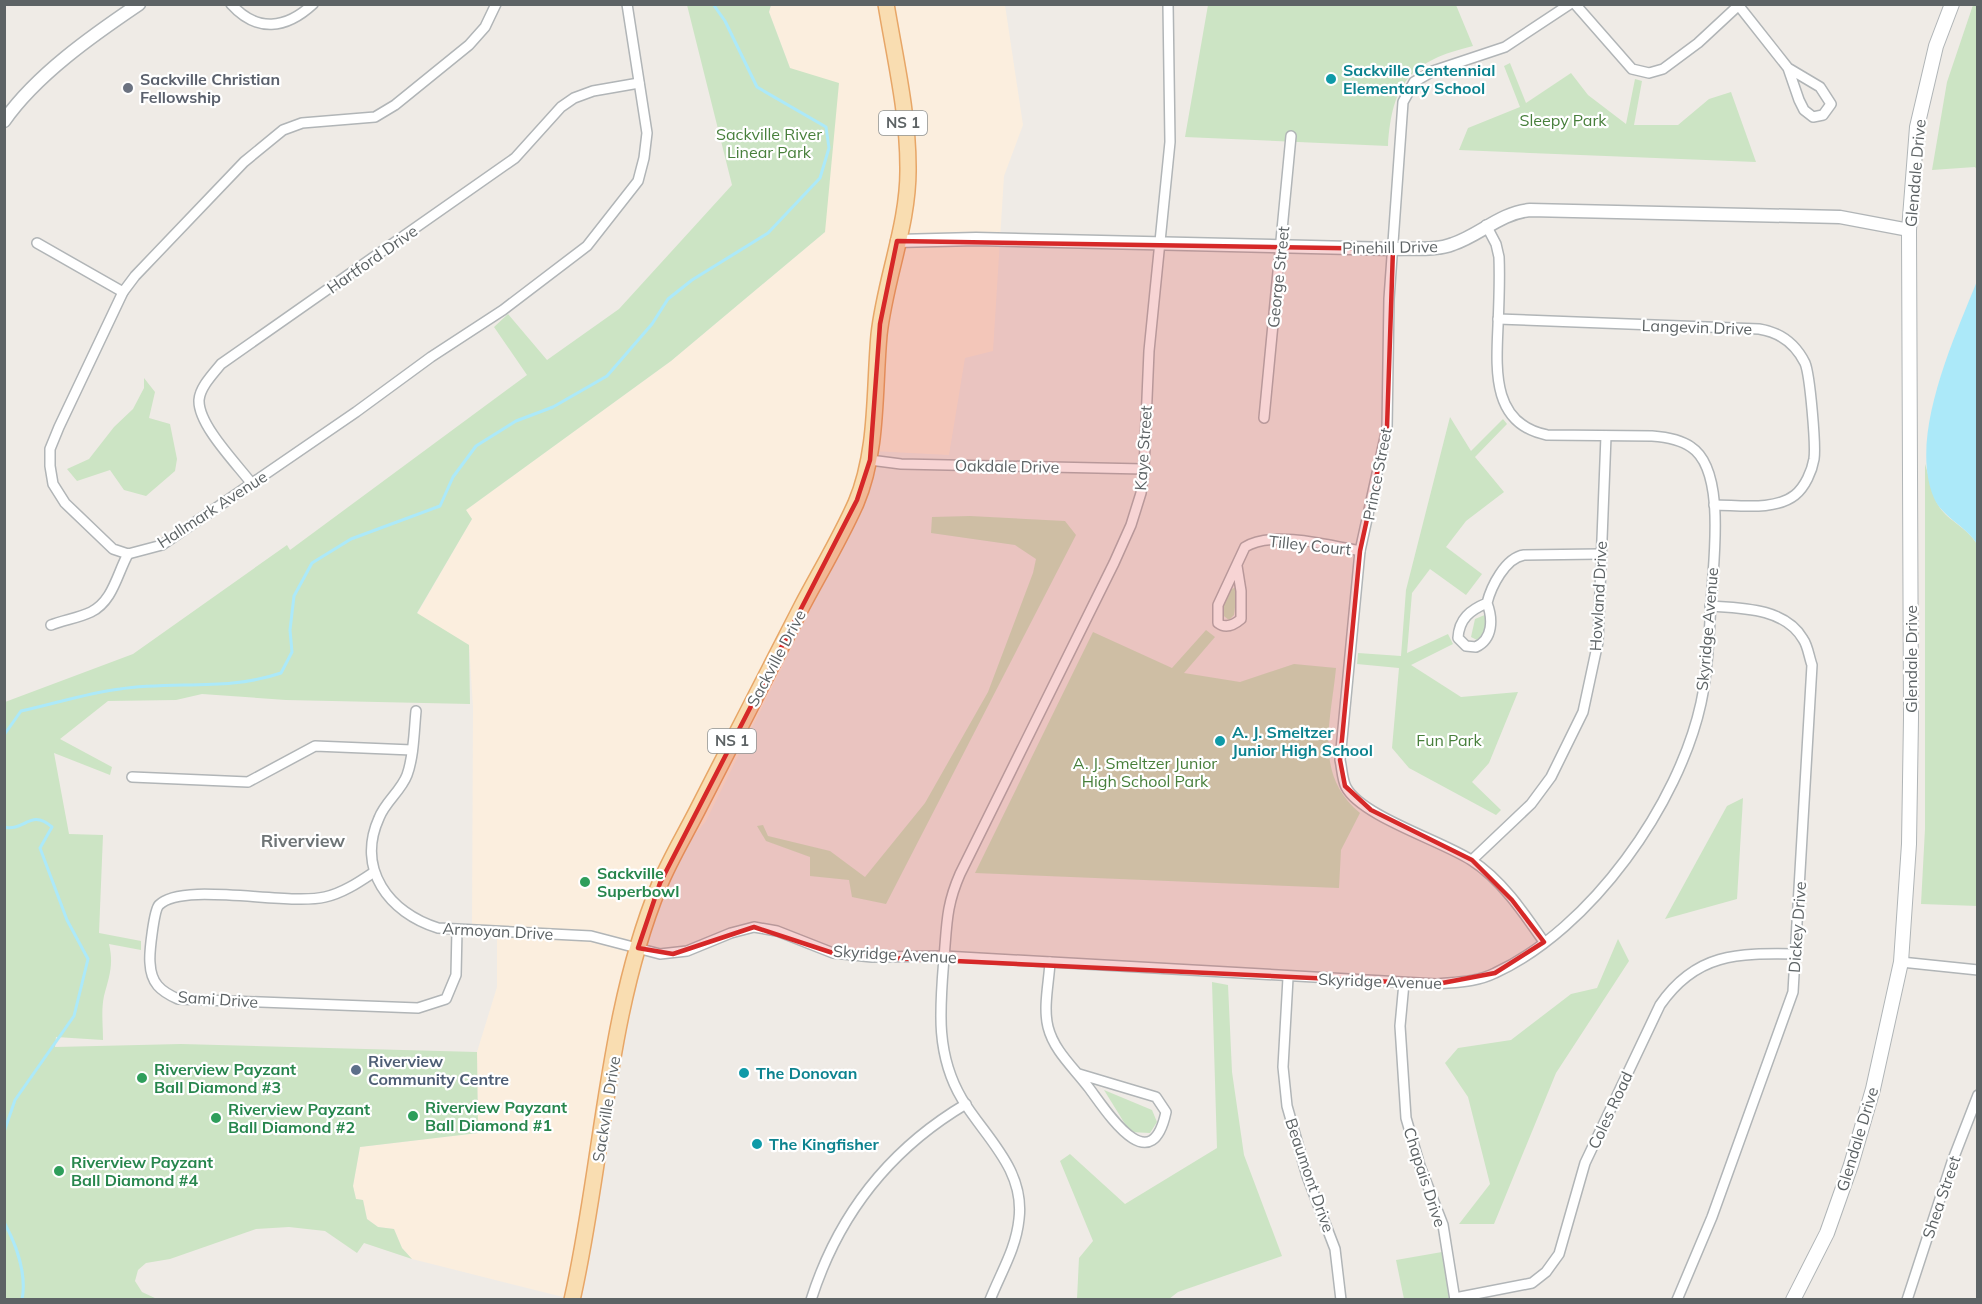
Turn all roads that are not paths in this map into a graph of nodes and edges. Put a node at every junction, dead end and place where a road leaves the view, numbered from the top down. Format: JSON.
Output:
{"nodes":[{"id":1,"x":139,"y":4,"type":"edge"},
{"id":2,"x":231,"y":4,"type":"edge"},
{"id":3,"x":313,"y":4,"type":"edge"},
{"id":4,"x":496,"y":4,"type":"edge"},
{"id":5,"x":627,"y":4,"type":"edge"},
{"id":6,"x":886,"y":4,"type":"edge"},
{"id":7,"x":1168,"y":4,"type":"edge"},
{"id":8,"x":1570,"y":4,"type":"edge"},
{"id":9,"x":1575,"y":4,"type":"edge"},
{"id":10,"x":1952,"y":4,"type":"edge"},
{"id":11,"x":1739,"y":5,"type":"edge"},
{"id":12,"x":1788,"y":68,"type":"junction"},
{"id":13,"x":639,"y":83,"type":"junction"},
{"id":14,"x":4,"y":121,"type":"edge"},
{"id":15,"x":1291,"y":136,"type":"dead end"},
{"id":16,"x":1486,"y":225,"type":"junction"},
{"id":17,"x":1910,"y":230,"type":"junction"},
{"id":18,"x":897,"y":241,"type":"junction"},
{"id":19,"x":37,"y":243,"type":"dead end"},
{"id":20,"x":1158,"y":243,"type":"junction"},
{"id":21,"x":1282,"y":246,"type":"junction"},
{"id":22,"x":1393,"y":249,"type":"junction"},
{"id":23,"x":123,"y":292,"type":"junction"},
{"id":24,"x":1498,"y":319,"type":"junction"},
{"id":25,"x":1264,"y":418,"type":"dead end"},
{"id":26,"x":1606,"y":436,"type":"junction"},
{"id":27,"x":870,"y":460,"type":"junction"},
{"id":28,"x":1144,"y":469,"type":"junction"},
{"id":29,"x":252,"y":484,"type":"junction"},
{"id":30,"x":1714,"y":505,"type":"junction"},
{"id":31,"x":1360,"y":551,"type":"junction"},
{"id":32,"x":128,"y":554,"type":"junction"},
{"id":33,"x":1600,"y":554,"type":"junction"},
{"id":34,"x":1237,"y":566,"type":"junction"},
{"id":35,"x":1487,"y":603,"type":"junction"},
{"id":36,"x":1710,"y":606,"type":"junction"},
{"id":37,"x":51,"y":625,"type":"dead end"},
{"id":38,"x":416,"y":711,"type":"dead end"},
{"id":39,"x":412,"y":750,"type":"junction"},
{"id":40,"x":132,"y":777,"type":"dead end"},
{"id":41,"x":1472,"y":860,"type":"junction"},
{"id":42,"x":374,"y":872,"type":"junction"},
{"id":43,"x":457,"y":930,"type":"junction"},
{"id":44,"x":1544,"y":942,"type":"junction"},
{"id":45,"x":638,"y":948,"type":"junction"},
{"id":46,"x":1796,"y":954,"type":"junction"},
{"id":47,"x":944,"y":956,"type":"junction"},
{"id":48,"x":1050,"y":962,"type":"junction"},
{"id":49,"x":1901,"y":962,"type":"junction"},
{"id":50,"x":1977,"y":970,"type":"edge"},
{"id":51,"x":1288,"y":978,"type":"junction"},
{"id":52,"x":1404,"y":983,"type":"junction"},
{"id":53,"x":1079,"y":1074,"type":"junction"},
{"id":54,"x":1977,"y":1095,"type":"edge"},
{"id":55,"x":966,"y":1104,"type":"junction"},
{"id":56,"x":572,"y":1299,"type":"edge"},
{"id":57,"x":811,"y":1299,"type":"edge"},
{"id":58,"x":990,"y":1299,"type":"edge"},
{"id":59,"x":1341,"y":1299,"type":"edge"},
{"id":60,"x":1455,"y":1299,"type":"edge"},
{"id":61,"x":1677,"y":1299,"type":"edge"},
{"id":62,"x":1792,"y":1299,"type":"edge"},
{"id":63,"x":1907,"y":1299,"type":"edge"}],
"edges":[{"from":1,"to":14,"type":"street"},
{"from":2,"to":3,"type":"street"},
{"from":4,"to":23,"type":"street"},
{"from":5,"to":13,"type":"street","name":"Hallmark Avenue"},
{"from":6,"to":18,"type":"main road","name":"Sackville Drive","number":"NS 1"},
{"from":7,"to":20,"type":"street","name":"Kaye Street"},
{"from":8,"to":22,"type":"street","name":"Prince Street"},
{"from":9,"to":11,"type":"street"},
{"from":10,"to":17,"type":"main road","name":"Glendale Drive"},
{"from":11,"to":12,"type":"street"},
{"from":12,"to":12,"type":"street"},
{"from":13,"to":29,"type":"street","name":"Hallmark Avenue"},
{"from":13,"to":29,"type":"street","name":"Hartford Drive"},
{"from":15,"to":21,"type":"street","name":"George Street"},
{"from":16,"to":17,"type":"street","name":"Pinehill Drive"},
{"from":16,"to":22,"type":"street","name":"Pinehill Drive"},
{"from":16,"to":24,"type":"street","name":"Skyridge Avenue"},
{"from":17,"to":49,"type":"main road","name":"Glendale Drive"},
{"from":18,"to":20,"type":"street","name":"Pinehill Drive"},
{"from":18,"to":27,"type":"main road","name":"Sackville Drive","number":"NS 1"},
{"from":19,"to":23,"type":"street"},
{"from":20,"to":21,"type":"street","name":"Pinehill Drive"},
{"from":20,"to":28,"type":"street","name":"Kaye Street"},
{"from":21,"to":22,"type":"street","name":"Pinehill Drive"},
{"from":21,"to":25,"type":"street","name":"George Street"},
{"from":22,"to":31,"type":"street","name":"Prince Street"},
{"from":23,"to":32,"type":"street"},
{"from":24,"to":26,"type":"street","name":"Skyridge Avenue"},
{"from":24,"to":30,"type":"street","name":"Langevin Drive"},
{"from":26,"to":30,"type":"street","name":"Skyridge Avenue"},
{"from":26,"to":33,"type":"street","name":"Howland Drive"},
{"from":27,"to":28,"type":"street","name":"Oakdale Drive"},
{"from":27,"to":45,"type":"main road","name":"Sackville Drive","number":"NS 1"},
{"from":28,"to":47,"type":"street","name":"Kaye Street"},
{"from":29,"to":32,"type":"street","name":"Hallmark Avenue"},
{"from":30,"to":36,"type":"street","name":"Skyridge Avenue"},
{"from":31,"to":34,"type":"street","name":"Tilley Court"},
{"from":31,"to":41,"type":"street","name":"Prince Street"},
{"from":32,"to":37,"type":"street"},
{"from":33,"to":35,"type":"street"},
{"from":33,"to":41,"type":"street","name":"Howland Drive"},
{"from":34,"to":34,"type":"street","name":"Tilley Court"},
{"from":35,"to":35,"type":"street"},
{"from":36,"to":44,"type":"street","name":"Skyridge Avenue"},
{"from":36,"to":46,"type":"street","name":"Dickey Drive"},
{"from":38,"to":39,"type":"street","name":"Armoyan Drive"},
{"from":39,"to":40,"type":"street"},
{"from":39,"to":42,"type":"street","name":"Armoyan Drive"},
{"from":41,"to":44,"type":"street","name":"Prince Street"},
{"from":42,"to":43,"type":"street","name":"Armoyan Drive"},
{"from":42,"to":43,"type":"street","name":"Sami Drive"},
{"from":43,"to":45,"type":"street","name":"Armoyan Drive"},
{"from":44,"to":52,"type":"street","name":"Skyridge Avenue"},
{"from":45,"to":47,"type":"street","name":"Skyridge Avenue"},
{"from":45,"to":56,"type":"main road","name":"Sackville Drive","number":"NS 1"},
{"from":46,"to":60,"type":"street","name":"Coles Road"},
{"from":46,"to":61,"type":"street","name":"Dickey Drive"},
{"from":47,"to":48,"type":"street","name":"Skyridge Avenue"},
{"from":47,"to":55,"type":"street","name":"Kaye Street"},
{"from":48,"to":51,"type":"street","name":"Skyridge Avenue"},
{"from":48,"to":53,"type":"street"},
{"from":49,"to":50,"type":"street"},
{"from":49,"to":62,"type":"main road","name":"Glendale Drive"},
{"from":51,"to":52,"type":"street","name":"Skyridge Avenue"},
{"from":51,"to":59,"type":"street","name":"Beaumont Drive"},
{"from":52,"to":60,"type":"street","name":"Chapais Drive"},
{"from":53,"to":53,"type":"street"},
{"from":54,"to":63,"type":"street","name":"Shea Street"},
{"from":55,"to":57,"type":"street"},
{"from":55,"to":58,"type":"street","name":"Kaye Street"}]}
